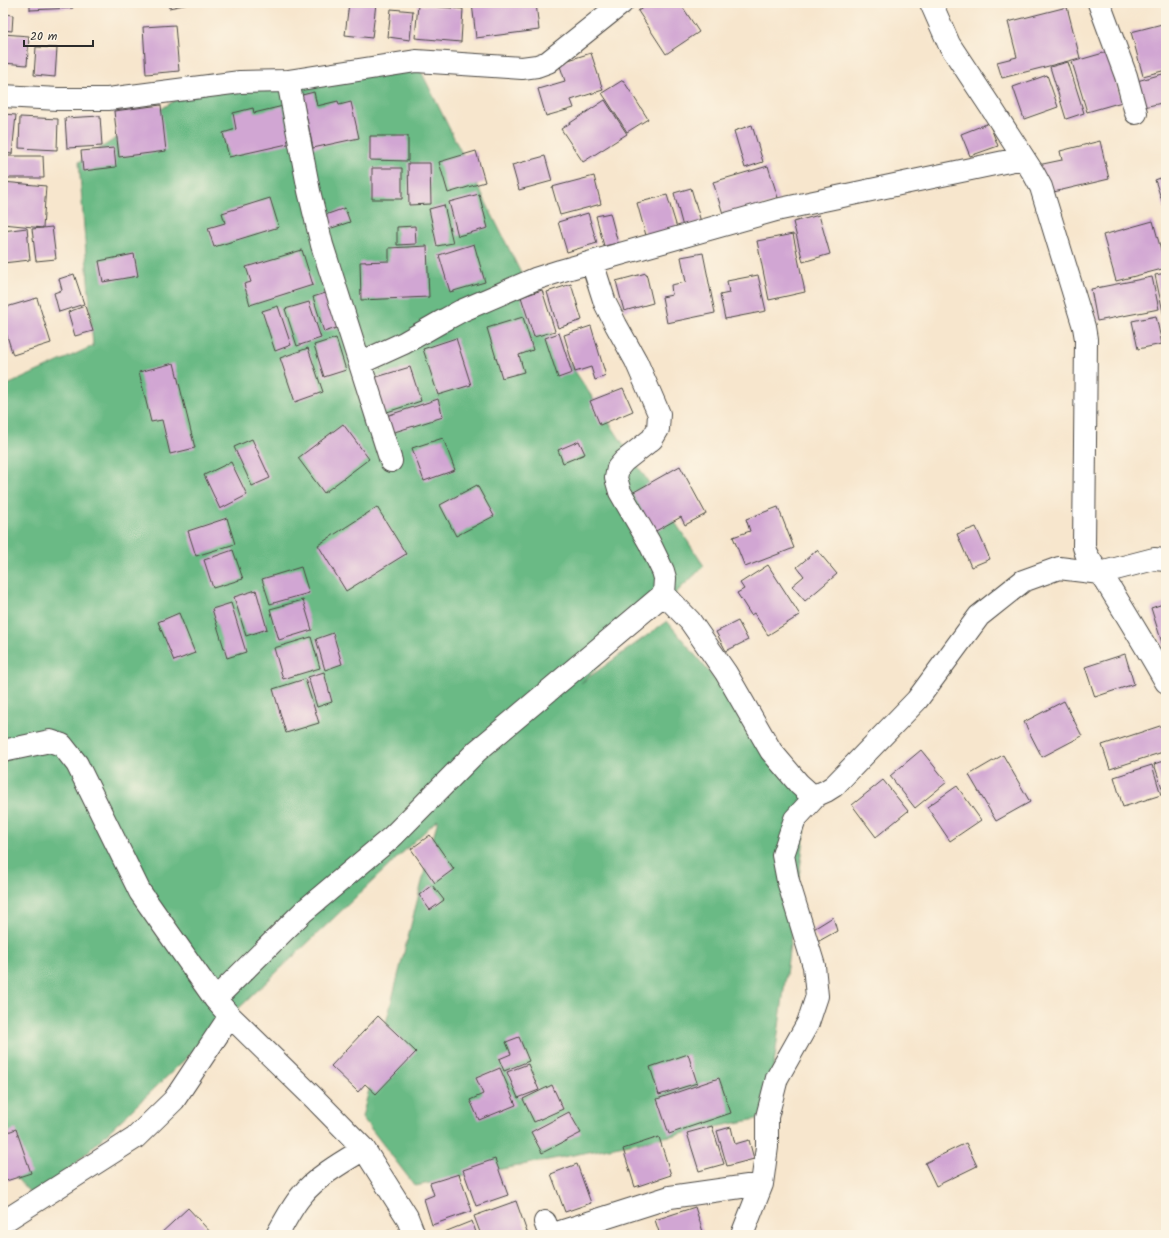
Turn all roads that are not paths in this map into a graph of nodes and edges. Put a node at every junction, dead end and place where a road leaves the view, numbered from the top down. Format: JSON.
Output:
{"nodes":[{"id":1,"x":622,"y":3,"type":"edge"},
{"id":2,"x":931,"y":3,"type":"edge"},
{"id":3,"x":1099,"y":3,"type":"edge"},
{"id":4,"x":288,"y":81,"type":"junction"},
{"id":5,"x":3,"y":96,"type":"edge"},
{"id":6,"x":1136,"y":112,"type":"dead end"},
{"id":7,"x":1023,"y":158,"type":"junction"},
{"id":8,"x":592,"y":262,"type":"junction"},
{"id":9,"x":360,"y":363,"type":"junction"},
{"id":10,"x":391,"y":461,"type":"dead end"},
{"id":11,"x":1166,"y":560,"type":"edge"},
{"id":12,"x":1100,"y":573,"type":"junction"},
{"id":13,"x":664,"y":594,"type":"junction"},
{"id":14,"x":1166,"y":682,"type":"edge"},
{"id":15,"x":3,"y":751,"type":"edge"},
{"id":16,"x":817,"y":795,"type":"junction"},
{"id":17,"x":215,"y":999,"type":"junction"},
{"id":18,"x":230,"y":1016,"type":"junction"},
{"id":19,"x":364,"y":1149,"type":"junction"},
{"id":20,"x":762,"y":1184,"type":"junction"},
{"id":21,"x":3,"y":1222,"type":"edge"},
{"id":22,"x":544,"y":1222,"type":"dead end"},
{"id":23,"x":277,"y":1235,"type":"edge"},
{"id":24,"x":414,"y":1235,"type":"edge"},
{"id":25,"x":742,"y":1235,"type":"edge"}],
"edges":[{"from":1,"to":4,"type":"street"},
{"from":2,"to":7,"type":"street"},
{"from":3,"to":6,"type":"street"},
{"from":4,"to":5,"type":"street"},
{"from":4,"to":9,"type":"street"},
{"from":7,"to":8,"type":"street"},
{"from":7,"to":12,"type":"street"},
{"from":8,"to":9,"type":"street"},
{"from":8,"to":13,"type":"street"},
{"from":9,"to":10,"type":"street"},
{"from":11,"to":12,"type":"street"},
{"from":12,"to":14,"type":"street"},
{"from":12,"to":16,"type":"street"},
{"from":13,"to":16,"type":"street"},
{"from":13,"to":17,"type":"street"},
{"from":15,"to":17,"type":"street"},
{"from":16,"to":20,"type":"street"},
{"from":17,"to":18,"type":"street"},
{"from":18,"to":19,"type":"street"},
{"from":18,"to":21,"type":"street"},
{"from":19,"to":23,"type":"street"},
{"from":19,"to":24,"type":"street"},
{"from":20,"to":22,"type":"street"},
{"from":20,"to":25,"type":"street"}]}
